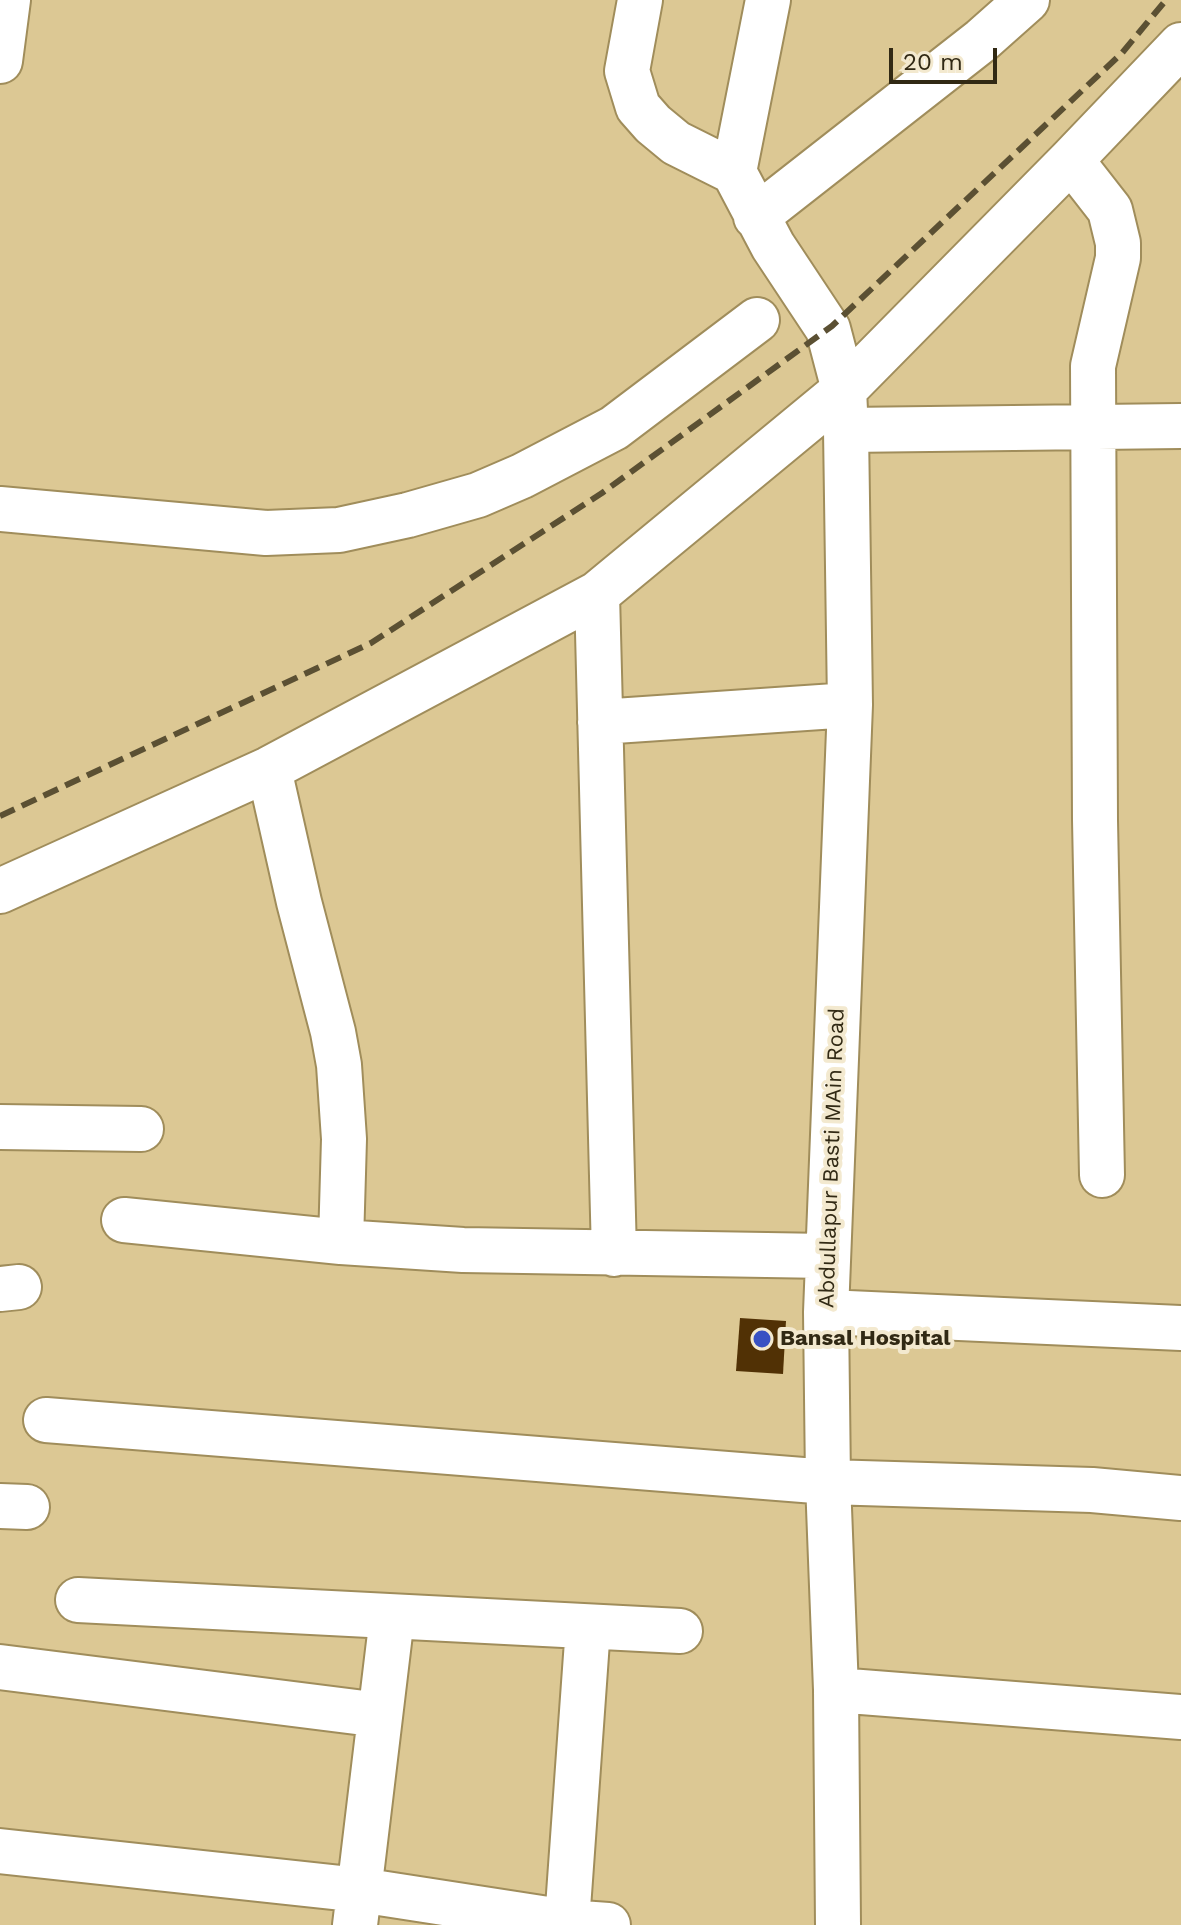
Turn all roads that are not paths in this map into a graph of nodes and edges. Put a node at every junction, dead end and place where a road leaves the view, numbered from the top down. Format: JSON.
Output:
{"nodes":[{"id":1,"x":8,"y":0,"type":"edge"},
{"id":2,"x":640,"y":0,"type":"edge"},
{"id":3,"x":768,"y":0,"type":"edge"},
{"id":4,"x":1027,"y":0,"type":"edge"},
{"id":5,"x":1181,"y":45,"type":"edge"},
{"id":6,"x":0,"y":61,"type":"edge"},
{"id":7,"x":1071,"y":160,"type":"junction"},
{"id":8,"x":734,"y":172,"type":"junction"},
{"id":9,"x":756,"y":217,"type":"junction"},
{"id":10,"x":757,"y":320,"type":"dead end"},
{"id":11,"x":845,"y":410,"type":"junction"},
{"id":12,"x":1181,"y":426,"type":"edge"},
{"id":13,"x":1092,"y":427,"type":"junction"},
{"id":14,"x":0,"y":509,"type":"edge"},
{"id":15,"x":597,"y":594,"type":"junction"},
{"id":16,"x":850,"y":705,"type":"junction"},
{"id":17,"x":600,"y":722,"type":"junction"},
{"id":18,"x":269,"y":769,"type":"junction"},
{"id":19,"x":0,"y":891,"type":"edge"},
{"id":20,"x":0,"y":1127,"type":"edge"},
{"id":21,"x":141,"y":1129,"type":"dead end"},
{"id":22,"x":1102,"y":1175,"type":"dead end"},
{"id":23,"x":124,"y":1220,"type":"dead end"},
{"id":24,"x":341,"y":1242,"type":"junction"},
{"id":25,"x":614,"y":1254,"type":"junction"},
{"id":26,"x":827,"y":1256,"type":"junction"},
{"id":27,"x":826,"y":1312,"type":"junction"},
{"id":28,"x":1181,"y":1328,"type":"edge"},
{"id":29,"x":46,"y":1420,"type":"dead end"},
{"id":30,"x":828,"y":1482,"type":"junction"},
{"id":31,"x":1181,"y":1498,"type":"edge"},
{"id":32,"x":78,"y":1600,"type":"dead end"},
{"id":33,"x":392,"y":1617,"type":"junction"},
{"id":34,"x":588,"y":1627,"type":"junction"},
{"id":35,"x":680,"y":1631,"type":"dead end"},
{"id":36,"x":0,"y":1667,"type":"edge"},
{"id":37,"x":836,"y":1690,"type":"junction"},
{"id":38,"x":380,"y":1715,"type":"junction"},
{"id":39,"x":1181,"y":1717,"type":"edge"},
{"id":40,"x":0,"y":1851,"type":"edge"},
{"id":41,"x":357,"y":1908,"type":"edge"},
{"id":42,"x":587,"y":1924,"type":"edge"},
{"id":43,"x":838,"y":1925,"type":"edge"}],
"edges":[{"from":1,"to":6,"type":"street"},
{"from":2,"to":8,"type":"street"},
{"from":3,"to":8,"type":"street"},
{"from":4,"to":9,"type":"street"},
{"from":5,"to":7,"type":"street"},
{"from":7,"to":11,"type":"street"},
{"from":7,"to":13,"type":"street"},
{"from":8,"to":9,"type":"street","name":"Abdullapur Basti MAin Road"},
{"from":9,"to":11,"type":"street","name":"Abdullapur Basti MAin Road"},
{"from":10,"to":14,"type":"street"},
{"from":11,"to":13,"type":"street"},
{"from":11,"to":15,"type":"street"},
{"from":11,"to":16,"type":"street","name":"Abdullapur Basti MAin Road"},
{"from":12,"to":13,"type":"street"},
{"from":13,"to":22,"type":"street"},
{"from":15,"to":17,"type":"street"},
{"from":15,"to":18,"type":"street"},
{"from":16,"to":17,"type":"street"},
{"from":16,"to":26,"type":"street","name":"Abdullapur Basti MAin Road"},
{"from":17,"to":25,"type":"street"},
{"from":18,"to":19,"type":"street"},
{"from":18,"to":24,"type":"street"},
{"from":20,"to":21,"type":"street"},
{"from":23,"to":24,"type":"street"},
{"from":24,"to":25,"type":"street"},
{"from":25,"to":26,"type":"street"},
{"from":26,"to":27,"type":"street","name":"Abdullapur Basti MAin Road"},
{"from":27,"to":28,"type":"street"},
{"from":27,"to":30,"type":"street","name":"Abdullapur Basti MAin Road"},
{"from":29,"to":30,"type":"street"},
{"from":30,"to":31,"type":"street"},
{"from":30,"to":37,"type":"street","name":"Abdullapur Basti MAin Road"},
{"from":32,"to":33,"type":"street"},
{"from":33,"to":34,"type":"street"},
{"from":33,"to":38,"type":"street"},
{"from":34,"to":35,"type":"street"},
{"from":34,"to":42,"type":"street"},
{"from":36,"to":38,"type":"street"},
{"from":37,"to":39,"type":"street"},
{"from":37,"to":43,"type":"street","name":"Abdullapur Basti MAin Road"},
{"from":38,"to":41,"type":"street"},
{"from":40,"to":41,"type":"street"},
{"from":41,"to":42,"type":"street"}]}
